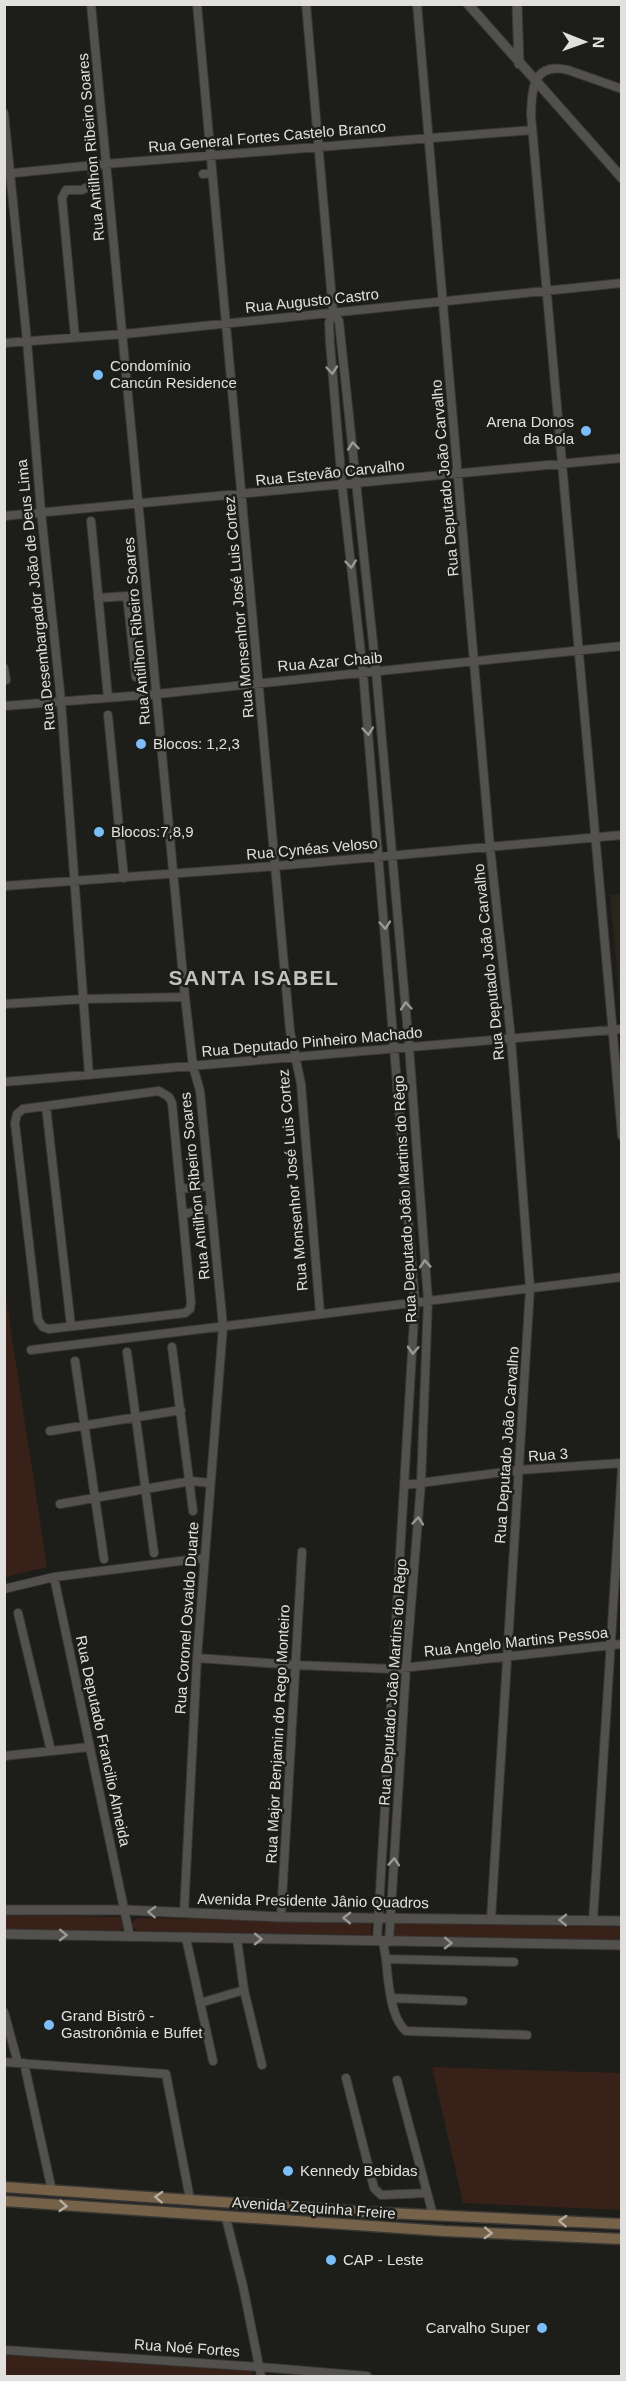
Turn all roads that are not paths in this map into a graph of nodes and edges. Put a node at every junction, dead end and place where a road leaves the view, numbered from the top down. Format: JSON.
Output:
{"nodes":[{"id":1,"x":91,"y":4,"type":"edge"},
{"id":2,"x":197,"y":4,"type":"edge"},
{"id":3,"x":306,"y":4,"type":"edge"},
{"id":4,"x":417,"y":4,"type":"edge"},
{"id":5,"x":468,"y":4,"type":"edge"},
{"id":6,"x":518,"y":4,"type":"edge"},
{"id":7,"x":519,"y":64,"type":"junction"},
{"id":8,"x":535,"y":81,"type":"junction"},
{"id":9,"x":621,"y":89,"type":"edge"},
{"id":10,"x":4,"y":113,"type":"edge"},
{"id":11,"x":532,"y":130,"type":"junction"},
{"id":12,"x":427,"y":138,"type":"junction"},
{"id":13,"x":318,"y":147,"type":"junction"},
{"id":14,"x":211,"y":155,"type":"junction"},
{"id":15,"x":105,"y":164,"type":"junction"},
{"id":16,"x":92,"y":165,"type":"junction"},
{"id":17,"x":212,"y":173,"type":"junction"},
{"id":18,"x":7,"y":174,"type":"edge"},
{"id":19,"x":202,"y":174,"type":"dead end"},
{"id":20,"x":621,"y":178,"type":"edge"},
{"id":21,"x":621,"y":284,"type":"edge"},
{"id":22,"x":547,"y":291,"type":"junction"},
{"id":23,"x":443,"y":301,"type":"junction"},
{"id":24,"x":333,"y":312,"type":"junction"},
{"id":25,"x":226,"y":323,"type":"junction"},
{"id":26,"x":124,"y":334,"type":"junction"},
{"id":27,"x":75,"y":337,"type":"junction"},
{"id":28,"x":27,"y":341,"type":"junction"},
{"id":29,"x":4,"y":344,"type":"edge"},
{"id":30,"x":621,"y":458,"type":"edge"},
{"id":31,"x":563,"y":464,"type":"junction"},
{"id":32,"x":459,"y":473,"type":"junction"},
{"id":33,"x":357,"y":483,"type":"junction"},
{"id":34,"x":342,"y":485,"type":"junction"},
{"id":35,"x":242,"y":495,"type":"junction"},
{"id":36,"x":139,"y":503,"type":"junction"},
{"id":37,"x":41,"y":512,"type":"junction"},
{"id":38,"x":4,"y":516,"type":"edge"},
{"id":39,"x":91,"y":521,"type":"dead end"},
{"id":40,"x":98,"y":598,"type":"junction"},
{"id":41,"x":621,"y":646,"type":"edge"},
{"id":42,"x":579,"y":651,"type":"junction"},
{"id":43,"x":475,"y":662,"type":"junction"},
{"id":44,"x":4,"y":668,"type":"edge"},
{"id":45,"x":376,"y":671,"type":"junction"},
{"id":46,"x":363,"y":672,"type":"junction"},
{"id":47,"x":136,"y":677,"type":"dead end"},
{"id":48,"x":6,"y":680,"type":"edge"},
{"id":49,"x":259,"y":682,"type":"junction"},
{"id":50,"x":157,"y":694,"type":"junction"},
{"id":51,"x":108,"y":698,"type":"junction"},
{"id":52,"x":61,"y":701,"type":"junction"},
{"id":53,"x":4,"y":706,"type":"edge"},
{"id":54,"x":108,"y":715,"type":"dead end"},
{"id":55,"x":621,"y":835,"type":"edge"},
{"id":56,"x":597,"y":837,"type":"junction"},
{"id":57,"x":490,"y":847,"type":"junction"},
{"id":58,"x":392,"y":856,"type":"junction"},
{"id":59,"x":379,"y":857,"type":"junction"},
{"id":60,"x":276,"y":866,"type":"junction"},
{"id":61,"x":173,"y":874,"type":"junction"},
{"id":62,"x":124,"y":878,"type":"junction"},
{"id":63,"x":74,"y":882,"type":"junction"},
{"id":64,"x":4,"y":886,"type":"edge"},
{"id":65,"x":185,"y":997,"type":"junction"},
{"id":66,"x":85,"y":999,"type":"junction"},
{"id":67,"x":4,"y":1004,"type":"edge"},
{"id":68,"x":617,"y":1030,"type":"edge"},
{"id":69,"x":511,"y":1038,"type":"junction"},
{"id":70,"x":410,"y":1046,"type":"junction"},
{"id":71,"x":395,"y":1048,"type":"junction"},
{"id":72,"x":295,"y":1057,"type":"junction"},
{"id":73,"x":193,"y":1066,"type":"junction"},
{"id":74,"x":89,"y":1075,"type":"junction"},
{"id":75,"x":4,"y":1082,"type":"edge"},
{"id":76,"x":46,"y":1106,"type":"junction"},
{"id":77,"x":621,"y":1136,"type":"edge"},
{"id":78,"x":209,"y":1186,"type":"junction"},
{"id":79,"x":180,"y":1189,"type":"junction"},
{"id":80,"x":211,"y":1209,"type":"junction"},
{"id":81,"x":183,"y":1214,"type":"junction"},
{"id":82,"x":621,"y":1277,"type":"edge"},
{"id":83,"x":530,"y":1288,"type":"junction"},
{"id":84,"x":428,"y":1300,"type":"junction"},
{"id":85,"x":415,"y":1302,"type":"junction"},
{"id":86,"x":320,"y":1313,"type":"junction"},
{"id":87,"x":71,"y":1326,"type":"junction"},
{"id":88,"x":223,"y":1326,"type":"junction"},
{"id":89,"x":172,"y":1347,"type":"dead end"},
{"id":90,"x":31,"y":1350,"type":"dead end"},
{"id":91,"x":127,"y":1352,"type":"dead end"},
{"id":92,"x":75,"y":1361,"type":"dead end"},
{"id":93,"x":181,"y":1410,"type":"junction"},
{"id":94,"x":135,"y":1417,"type":"junction"},
{"id":95,"x":85,"y":1425,"type":"junction"},
{"id":96,"x":50,"y":1431,"type":"dead end"},
{"id":97,"x":621,"y":1463,"type":"edge"},
{"id":98,"x":621,"y":1469,"type":"edge"},
{"id":99,"x":519,"y":1470,"type":"junction"},
{"id":100,"x":191,"y":1481,"type":"junction"},
{"id":101,"x":210,"y":1483,"type":"junction"},
{"id":102,"x":421,"y":1483,"type":"junction"},
{"id":103,"x":405,"y":1485,"type":"junction"},
{"id":104,"x":145,"y":1489,"type":"junction"},
{"id":105,"x":95,"y":1498,"type":"junction"},
{"id":106,"x":60,"y":1504,"type":"dead end"},
{"id":107,"x":193,"y":1511,"type":"dead end"},
{"id":108,"x":154,"y":1552,"type":"dead end"},
{"id":109,"x":302,"y":1552,"type":"dead end"},
{"id":110,"x":204,"y":1558,"type":"junction"},
{"id":111,"x":104,"y":1559,"type":"dead end"},
{"id":112,"x":54,"y":1577,"type":"junction"},
{"id":113,"x":4,"y":1588,"type":"edge"},
{"id":114,"x":18,"y":1613,"type":"dead end"},
{"id":115,"x":621,"y":1644,"type":"edge"},
{"id":116,"x":612,"y":1646,"type":"junction"},
{"id":117,"x":197,"y":1658,"type":"junction"},
{"id":118,"x":506,"y":1658,"type":"junction"},
{"id":119,"x":294,"y":1665,"type":"junction"},
{"id":120,"x":406,"y":1668,"type":"junction"},
{"id":121,"x":393,"y":1669,"type":"junction"},
{"id":122,"x":89,"y":1747,"type":"junction"},
{"id":123,"x":51,"y":1751,"type":"junction"},
{"id":124,"x":5,"y":1755,"type":"edge"},
{"id":125,"x":4,"y":1910,"type":"edge"},
{"id":126,"x":125,"y":1910,"type":"junction"},
{"id":127,"x":184,"y":1913,"type":"junction"},
{"id":128,"x":281,"y":1917,"type":"junction"},
{"id":129,"x":378,"y":1918,"type":"junction"},
{"id":130,"x":390,"y":1918,"type":"junction"},
{"id":131,"x":491,"y":1919,"type":"junction"},
{"id":132,"x":593,"y":1921,"type":"junction"},
{"id":133,"x":621,"y":1921,"type":"edge"},
{"id":134,"x":4,"y":1934,"type":"edge"},
{"id":135,"x":130,"y":1937,"type":"junction"},
{"id":136,"x":186,"y":1938,"type":"junction"},
{"id":137,"x":237,"y":1939,"type":"junction"},
{"id":138,"x":383,"y":1942,"type":"junction"},
{"id":139,"x":621,"y":1945,"type":"edge"},
{"id":140,"x":386,"y":1959,"type":"junction"},
{"id":141,"x":513,"y":1962,"type":"dead end"},
{"id":142,"x":244,"y":1990,"type":"junction"},
{"id":143,"x":391,"y":1998,"type":"junction"},
{"id":144,"x":463,"y":2001,"type":"dead end"},
{"id":145,"x":200,"y":2003,"type":"junction"},
{"id":146,"x":4,"y":2012,"type":"edge"},
{"id":147,"x":527,"y":2035,"type":"dead end"},
{"id":148,"x":213,"y":2061,"type":"dead end"},
{"id":149,"x":4,"y":2062,"type":"edge"},
{"id":150,"x":21,"y":2063,"type":"junction"},
{"id":151,"x":261,"y":2065,"type":"dead end"},
{"id":152,"x":346,"y":2078,"type":"dead end"},
{"id":153,"x":397,"y":2080,"type":"dead end"},
{"id":154,"x":4,"y":2187,"type":"edge"},
{"id":155,"x":52,"y":2192,"type":"junction"},
{"id":156,"x":427,"y":2193,"type":"junction"},
{"id":157,"x":190,"y":2199,"type":"junction"},
{"id":158,"x":4,"y":2201,"type":"edge"},
{"id":159,"x":433,"y":2215,"type":"junction"},
{"id":160,"x":445,"y":2216,"type":"junction"},
{"id":161,"x":466,"y":2217,"type":"junction"},
{"id":162,"x":226,"y":2218,"type":"junction"},
{"id":163,"x":621,"y":2224,"type":"edge"},
{"id":164,"x":444,"y":2231,"type":"junction"},
{"id":165,"x":466,"y":2232,"type":"junction"},
{"id":166,"x":621,"y":2239,"type":"edge"},
{"id":167,"x":4,"y":2350,"type":"edge"},
{"id":168,"x":260,"y":2367,"type":"junction"},
{"id":169,"x":261,"y":2376,"type":"edge"},
{"id":170,"x":367,"y":2376,"type":"edge"}],
"edges":[{"from":1,"to":15,"type":"street","name":"Rua Antilhon Ribeiro Soares"},
{"from":2,"to":14,"type":"street","name":"Rua Monsenhor José Luis Cortez"},
{"from":3,"to":13,"type":"street"},
{"from":4,"to":12,"type":"street","name":"Rua Deputado João Carvalho"},
{"from":5,"to":7,"type":"street"},
{"from":6,"to":7,"type":"street"},
{"from":7,"to":8,"type":"street"},
{"from":8,"to":9,"type":"street"},
{"from":8,"to":11,"type":"street"},
{"from":8,"to":20,"type":"street"},
{"from":10,"to":18,"type":"street","name":"Rua Desembargador João de Deus Lima"},
{"from":11,"to":12,"type":"street","name":"Rua General Fortes Castelo Branco"},
{"from":11,"to":22,"type":"street"},
{"from":12,"to":13,"type":"street","name":"Rua General Fortes Castelo Branco"},
{"from":12,"to":23,"type":"street","name":"Rua Deputado João Carvalho"},
{"from":13,"to":14,"type":"street","name":"Rua General Fortes Castelo Branco"},
{"from":13,"to":24,"type":"street"},
{"from":14,"to":15,"type":"street","name":"Rua General Fortes Castelo Branco"},
{"from":14,"to":17,"type":"street","name":"Rua Monsenhor José Luis Cortez"},
{"from":15,"to":16,"type":"street","name":"Rua General Fortes Castelo Branco"},
{"from":15,"to":26,"type":"street","name":"Rua Antilhon Ribeiro Soares"},
{"from":16,"to":18,"type":"street","name":"Rua General Fortes Castelo Branco"},
{"from":16,"to":27,"type":"street"},
{"from":17,"to":19,"type":"street"},
{"from":17,"to":25,"type":"street","name":"Rua Monsenhor José Luis Cortez"},
{"from":18,"to":28,"type":"street","name":"Rua Desembargador João de Deus Lima"},
{"from":21,"to":22,"type":"street","name":"Rua Augusto Castro"},
{"from":22,"to":23,"type":"street","name":"Rua Augusto Castro"},
{"from":22,"to":31,"type":"street"},
{"from":23,"to":24,"type":"street","name":"Rua Augusto Castro"},
{"from":23,"to":32,"type":"street","name":"Rua Deputado João Carvalho"},
{"from":24,"to":25,"type":"street","name":"Rua Augusto Castro"},
{"from":33,"to":24,"type":"street","name":"Rua Deputado João Martins do Rêgo","one_way":true},
{"from":24,"to":34,"type":"street","name":"Rua Deputado João Martins do Rêgo","one_way":true},
{"from":25,"to":26,"type":"street","name":"Rua Augusto Castro"},
{"from":25,"to":35,"type":"street","name":"Rua Monsenhor José Luis Cortez"},
{"from":26,"to":27,"type":"street","name":"Rua Augusto Castro"},
{"from":26,"to":36,"type":"street","name":"Rua Antilhon Ribeiro Soares"},
{"from":27,"to":28,"type":"street","name":"Rua Augusto Castro"},
{"from":28,"to":29,"type":"street","name":"Rua Augusto Castro"},
{"from":28,"to":37,"type":"street","name":"Rua Desembargador João de Deus Lima"},
{"from":30,"to":31,"type":"street","name":"Rua Estevão Carvalho"},
{"from":31,"to":32,"type":"street","name":"Rua Estevão Carvalho"},
{"from":31,"to":42,"type":"street"},
{"from":32,"to":33,"type":"street","name":"Rua Estevão Carvalho"},
{"from":32,"to":43,"type":"street","name":"Rua Deputado João Carvalho"},
{"from":33,"to":34,"type":"street","name":"Rua Estevão Carvalho"},
{"from":33,"to":45,"type":"street","name":"Rua Deputado João Martins do Rêgo"},
{"from":34,"to":35,"type":"street","name":"Rua Estevão Carvalho"},
{"from":34,"to":46,"type":"street","name":"Rua Deputado João Martins do Rêgo","one_way":true},
{"from":35,"to":36,"type":"street","name":"Rua Estevão Carvalho"},
{"from":35,"to":49,"type":"street","name":"Rua Monsenhor José Luis Cortez"},
{"from":36,"to":37,"type":"street","name":"Rua Estevão Carvalho"},
{"from":36,"to":50,"type":"street","name":"Rua Antilhon Ribeiro Soares"},
{"from":37,"to":38,"type":"street","name":"Rua Estevão Carvalho"},
{"from":37,"to":52,"type":"street","name":"Rua Desembargador João de Deus Lima"},
{"from":39,"to":40,"type":"street"},
{"from":40,"to":47,"type":"street"},
{"from":40,"to":51,"type":"street"},
{"from":41,"to":42,"type":"street","name":"Rua Azar Chaib"},
{"from":42,"to":43,"type":"street","name":"Rua Azar Chaib"},
{"from":42,"to":56,"type":"street"},
{"from":43,"to":45,"type":"street","name":"Rua Azar Chaib"},
{"from":43,"to":57,"type":"street","name":"Rua Deputado João Carvalho"},
{"from":44,"to":48,"type":"street"},
{"from":45,"to":46,"type":"street","name":"Rua Azar Chaib"},
{"from":45,"to":58,"type":"street","name":"Rua Deputado João Martins do Rêgo"},
{"from":46,"to":49,"type":"street","name":"Rua Azar Chaib"},
{"from":46,"to":59,"type":"street","name":"Rua Deputado João Martins do Rêgo","one_way":true},
{"from":49,"to":50,"type":"street","name":"Rua Azar Chaib"},
{"from":49,"to":60,"type":"street","name":"Rua Monsenhor José Luis Cortez"},
{"from":50,"to":51,"type":"street","name":"Rua Azar Chaib"},
{"from":50,"to":61,"type":"street","name":"Rua Antilhon Ribeiro Soares"},
{"from":51,"to":52,"type":"street","name":"Rua Azar Chaib"},
{"from":52,"to":53,"type":"street","name":"Rua Azar Chaib"},
{"from":52,"to":63,"type":"street","name":"Rua Desembargador João de Deus Lima"},
{"from":54,"to":62,"type":"street"},
{"from":55,"to":56,"type":"street","name":"Rua Cynéas Veloso"},
{"from":56,"to":57,"type":"street","name":"Rua Cynéas Veloso"},
{"from":56,"to":68,"type":"street"},
{"from":57,"to":58,"type":"street","name":"Rua Cynéas Veloso"},
{"from":57,"to":69,"type":"street","name":"Rua Deputado João Carvalho"},
{"from":58,"to":59,"type":"street","name":"Rua Cynéas Veloso"},
{"from":70,"to":58,"type":"street","name":"Rua Deputado João Martins do Rêgo","one_way":true},
{"from":59,"to":60,"type":"street","name":"Rua Cynéas Veloso"},
{"from":59,"to":71,"type":"street","name":"Rua Deputado João Martins do Rêgo","one_way":true},
{"from":60,"to":61,"type":"street","name":"Rua Cynéas Veloso"},
{"from":60,"to":72,"type":"street","name":"Rua Monsenhor José Luis Cortez"},
{"from":61,"to":62,"type":"street","name":"Rua Cynéas Veloso"},
{"from":61,"to":65,"type":"street","name":"Rua Antilhon Ribeiro Soares"},
{"from":62,"to":63,"type":"street","name":"Rua Cynéas Veloso"},
{"from":63,"to":64,"type":"street","name":"Rua Cynéas Veloso"},
{"from":63,"to":66,"type":"street","name":"Rua Desembargador João de Deus Lima"},
{"from":65,"to":66,"type":"street"},
{"from":65,"to":73,"type":"street","name":"Rua Antilhon Ribeiro Soares"},
{"from":66,"to":67,"type":"street"},
{"from":66,"to":74,"type":"street","name":"Rua Desembargador João de Deus Lima"},
{"from":68,"to":69,"type":"street","name":"Rua Deputado Pinheiro Machado"},
{"from":68,"to":77,"type":"street"},
{"from":69,"to":70,"type":"street","name":"Rua Deputado Pinheiro Machado"},
{"from":69,"to":83,"type":"street","name":"Rua Deputado João Carvalho"},
{"from":70,"to":71,"type":"street","name":"Rua Deputado Pinheiro Machado"},
{"from":84,"to":70,"type":"street","name":"Rua Deputado João Martins do Rêgo","one_way":true},
{"from":71,"to":72,"type":"street","name":"Rua Deputado Pinheiro Machado"},
{"from":71,"to":85,"type":"street","name":"Rua Deputado João Martins do Rêgo"},
{"from":72,"to":73,"type":"street","name":"Rua Deputado Pinheiro Machado"},
{"from":72,"to":86,"type":"street","name":"Rua Monsenhor José Luis Cortez"},
{"from":73,"to":74,"type":"street","name":"Rua Deputado Pinheiro Machado"},
{"from":73,"to":78,"type":"street","name":"Rua Antilhon Ribeiro Soares"},
{"from":74,"to":75,"type":"street","name":"Rua Deputado Pinheiro Machado"},
{"from":76,"to":79,"type":"street"},
{"from":76,"to":87,"type":"street"},
{"from":76,"to":87,"type":"street"},
{"from":78,"to":79,"type":"street"},
{"from":78,"to":80,"type":"street","name":"Rua Antilhon Ribeiro Soares"},
{"from":79,"to":81,"type":"street"},
{"from":80,"to":81,"type":"street"},
{"from":80,"to":88,"type":"street","name":"Rua Antilhon Ribeiro Soares"},
{"from":81,"to":87,"type":"street"},
{"from":82,"to":83,"type":"street"},
{"from":83,"to":84,"type":"street"},
{"from":83,"to":99,"type":"street","name":"Rua Deputado João Carvalho"},
{"from":84,"to":85,"type":"street"},
{"from":84,"to":102,"type":"street","name":"Rua Deputado João Martins do Rêgo"},
{"from":85,"to":86,"type":"street"},
{"from":85,"to":103,"type":"street","name":"Rua Deputado João Martins do Rêgo","one_way":true},
{"from":86,"to":88,"type":"street"},
{"from":88,"to":90,"type":"street"},
{"from":88,"to":101,"type":"street","name":"Rua Coronel Osvaldo Duarte"},
{"from":89,"to":93,"type":"street"},
{"from":91,"to":94,"type":"street"},
{"from":92,"to":95,"type":"street"},
{"from":93,"to":94,"type":"street"},
{"from":93,"to":100,"type":"street"},
{"from":94,"to":95,"type":"street"},
{"from":94,"to":104,"type":"street"},
{"from":95,"to":96,"type":"street"},
{"from":95,"to":105,"type":"street"},
{"from":97,"to":99,"type":"street","name":"Rua 3"},
{"from":98,"to":116,"type":"street"},
{"from":99,"to":102,"type":"street","name":"Rua 3"},
{"from":99,"to":118,"type":"street","name":"Rua Deputado João Carvalho"},
{"from":100,"to":101,"type":"street"},
{"from":100,"to":104,"type":"street"},
{"from":100,"to":107,"type":"street"},
{"from":101,"to":110,"type":"street","name":"Rua Coronel Osvaldo Duarte"},
{"from":102,"to":103,"type":"street","name":"Rua 3"},
{"from":120,"to":102,"type":"street","name":"Rua Deputado João Martins do Rêgo","one_way":true},
{"from":103,"to":121,"type":"street","name":"Rua Deputado João Martins do Rêgo"},
{"from":104,"to":105,"type":"street"},
{"from":104,"to":108,"type":"street"},
{"from":105,"to":106,"type":"street"},
{"from":105,"to":111,"type":"street"},
{"from":109,"to":119,"type":"street","name":"Rua Major Benjamin do Rego Monteiro"},
{"from":110,"to":112,"type":"street"},
{"from":110,"to":117,"type":"street","name":"Rua Coronel Osvaldo Duarte"},
{"from":112,"to":113,"type":"street"},
{"from":112,"to":122,"type":"street","name":"Rua Deputado Francilio Almeida"},
{"from":114,"to":123,"type":"street"},
{"from":115,"to":116,"type":"street","name":"Rua Angelo Martins Pessoa"},
{"from":116,"to":118,"type":"street","name":"Rua Angelo Martins Pessoa"},
{"from":116,"to":132,"type":"street"},
{"from":117,"to":119,"type":"street","name":"Rua Angelo Martins Pessoa"},
{"from":117,"to":127,"type":"street","name":"Rua Coronel Osvaldo Duarte"},
{"from":118,"to":120,"type":"street","name":"Rua Angelo Martins Pessoa"},
{"from":118,"to":131,"type":"street","name":"Rua Deputado João Carvalho"},
{"from":119,"to":121,"type":"street","name":"Rua Angelo Martins Pessoa"},
{"from":119,"to":128,"type":"street","name":"Rua Major Benjamin do Rego Monteiro"},
{"from":120,"to":121,"type":"street","name":"Rua Angelo Martins Pessoa"},
{"from":130,"to":120,"type":"street","name":"Rua Deputado João Martins do Rêgo","one_way":true},
{"from":121,"to":129,"type":"street","name":"Rua Deputado João Martins do Rêgo"},
{"from":122,"to":123,"type":"street"},
{"from":122,"to":126,"type":"street","name":"Rua Deputado Francilio Almeida"},
{"from":123,"to":124,"type":"street"},
{"from":125,"to":126,"type":"street","name":"Avenida Presidente Jânio Quadros"},
{"from":127,"to":126,"type":"street","name":"Avenida Presidente Jânio Quadros","one_way":true},
{"from":126,"to":135,"type":"street","name":"Rua Deputado Francilio Almeida"},
{"from":127,"to":128,"type":"street","name":"Avenida Presidente Jânio Quadros"},
{"from":129,"to":128,"type":"street","name":"Avenida Presidente Jânio Quadros","one_way":true},
{"from":129,"to":130,"type":"street","name":"Avenida Presidente Jânio Quadros"},
{"from":129,"to":138,"type":"street","name":"Rua Deputado João Martins do Rêgo"},
{"from":130,"to":131,"type":"street","name":"Avenida Presidente Jânio Quadros"},
{"from":130,"to":138,"type":"street","name":"Rua Deputado João Martins do Rêgo"},
{"from":132,"to":131,"type":"street","name":"Avenida Presidente Jânio Quadros","one_way":true},
{"from":132,"to":133,"type":"street","name":"Avenida Presidente Jânio Quadros"},
{"from":134,"to":135,"type":"street","one_way":true},
{"from":135,"to":136,"type":"street"},
{"from":136,"to":137,"type":"street"},
{"from":136,"to":145,"type":"street"},
{"from":137,"to":138,"type":"street","one_way":true},
{"from":137,"to":142,"type":"street"},
{"from":138,"to":139,"type":"street","one_way":true},
{"from":138,"to":140,"type":"street"},
{"from":140,"to":141,"type":"street"},
{"from":140,"to":143,"type":"street"},
{"from":142,"to":145,"type":"street"},
{"from":142,"to":151,"type":"street"},
{"from":143,"to":144,"type":"street"},
{"from":143,"to":147,"type":"street"},
{"from":145,"to":148,"type":"street"},
{"from":146,"to":150,"type":"street"},
{"from":149,"to":150,"type":"street"},
{"from":150,"to":155,"type":"street"},
{"from":150,"to":157,"type":"street"},
{"from":152,"to":156,"type":"street"},
{"from":153,"to":156,"type":"street"},
{"from":154,"to":155,"type":"main road","name":"Avenida Zequinha Freire"},
{"from":157,"to":155,"type":"main road","name":"Avenida Zequinha Freire","one_way":true},
{"from":156,"to":159,"type":"street"},
{"from":157,"to":159,"type":"main road","name":"Avenida Zequinha Freire"},
{"from":158,"to":162,"type":"main road","name":"Avenida Zequinha Freire","one_way":true},
{"from":159,"to":160,"type":"main road","name":"Avenida Zequinha Freire"},
{"from":160,"to":161,"type":"main road","name":"Avenida Zequinha Freire"},
{"from":160,"to":164,"type":"main road"},
{"from":163,"to":161,"type":"main road","name":"Avenida Zequinha Freire","one_way":true},
{"from":161,"to":165,"type":"main road"},
{"from":162,"to":164,"type":"main road","name":"Avenida Zequinha Freire"},
{"from":162,"to":168,"type":"street"},
{"from":164,"to":165,"type":"main road","name":"Avenida Zequinha Freire"},
{"from":165,"to":166,"type":"main road","name":"Avenida Zequinha Freire","one_way":true},
{"from":167,"to":168,"type":"street","name":"Rua Noé Fortes"},
{"from":168,"to":169,"type":"street"},
{"from":168,"to":170,"type":"street","name":"Rua Noé Fortes"}]}
